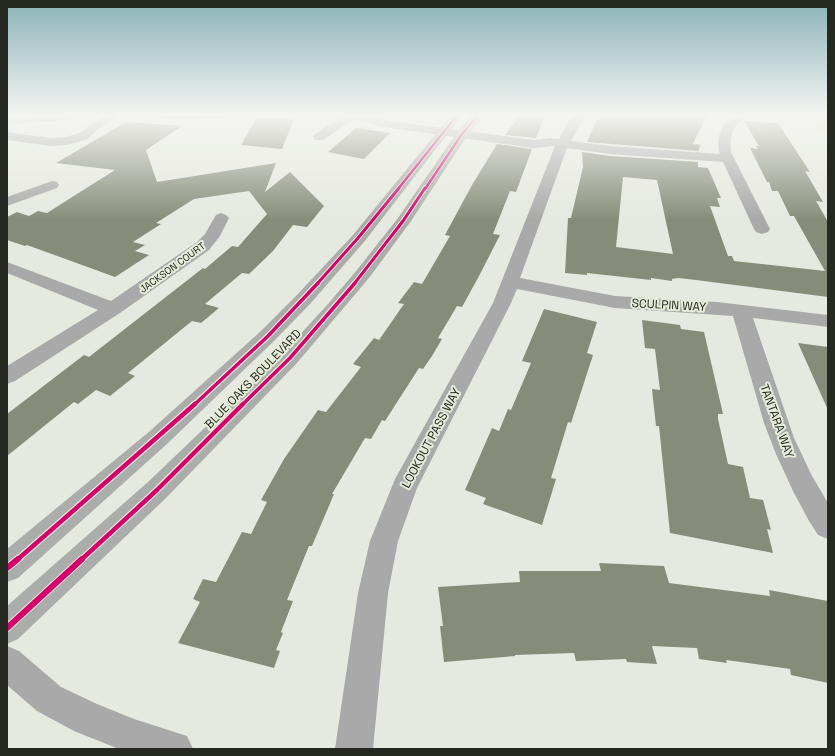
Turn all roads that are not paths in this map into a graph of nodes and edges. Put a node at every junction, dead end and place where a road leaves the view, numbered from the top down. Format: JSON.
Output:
{"nodes":[{"id":1,"x":436,"y":149,"type":"edge"},
{"id":2,"x":444,"y":149,"type":"edge"},
{"id":3,"x":555,"y":149,"type":"edge"},
{"id":4,"x":605,"y":149,"type":"edge"},
{"id":5,"x":725,"y":149,"type":"edge"},
{"id":6,"x":729,"y":159,"type":"junction"},
{"id":7,"x":52,"y":185,"type":"dead end"},
{"id":8,"x":7,"y":202,"type":"edge"},
{"id":9,"x":221,"y":218,"type":"dead end"},
{"id":10,"x":762,"y":229,"type":"dead end"},
{"id":11,"x":7,"y":267,"type":"edge"},
{"id":12,"x":511,"y":282,"type":"junction"},
{"id":13,"x":113,"y":309,"type":"junction"},
{"id":14,"x":741,"y":311,"type":"junction"},
{"id":15,"x":828,"y":321,"type":"edge"},
{"id":16,"x":7,"y":376,"type":"edge"},
{"id":17,"x":828,"y":526,"type":"edge"},
{"id":18,"x":7,"y":568,"type":"edge"},
{"id":19,"x":7,"y":628,"type":"edge"},
{"id":20,"x":7,"y":663,"type":"edge"},
{"id":21,"x":174,"y":749,"type":"edge"},
{"id":22,"x":354,"y":749,"type":"edge"}],
"edges":[{"from":1,"to":18,"type":"main road","name":"BLUE OAKS BOULEVARD"},
{"from":2,"to":19,"type":"main road","name":"BLUE OAKS BOULEVARD"},
{"from":3,"to":12,"type":"street","name":"LOOKOUT PASS WAY"},
{"from":4,"to":6,"type":"street"},
{"from":5,"to":6,"type":"street"},
{"from":6,"to":10,"type":"street"},
{"from":7,"to":8,"type":"street"},
{"from":9,"to":13,"type":"street","name":"JACKSON COURT"},
{"from":11,"to":13,"type":"street"},
{"from":12,"to":14,"type":"street","name":"SCULPIN WAY"},
{"from":12,"to":22,"type":"street","name":"LOOKOUT PASS WAY"},
{"from":13,"to":16,"type":"street","name":"JACKSON COURT"},
{"from":14,"to":15,"type":"street","name":"SCULPIN WAY"},
{"from":14,"to":17,"type":"street","name":"TANTARA WAY"},
{"from":20,"to":21,"type":"street"}]}
